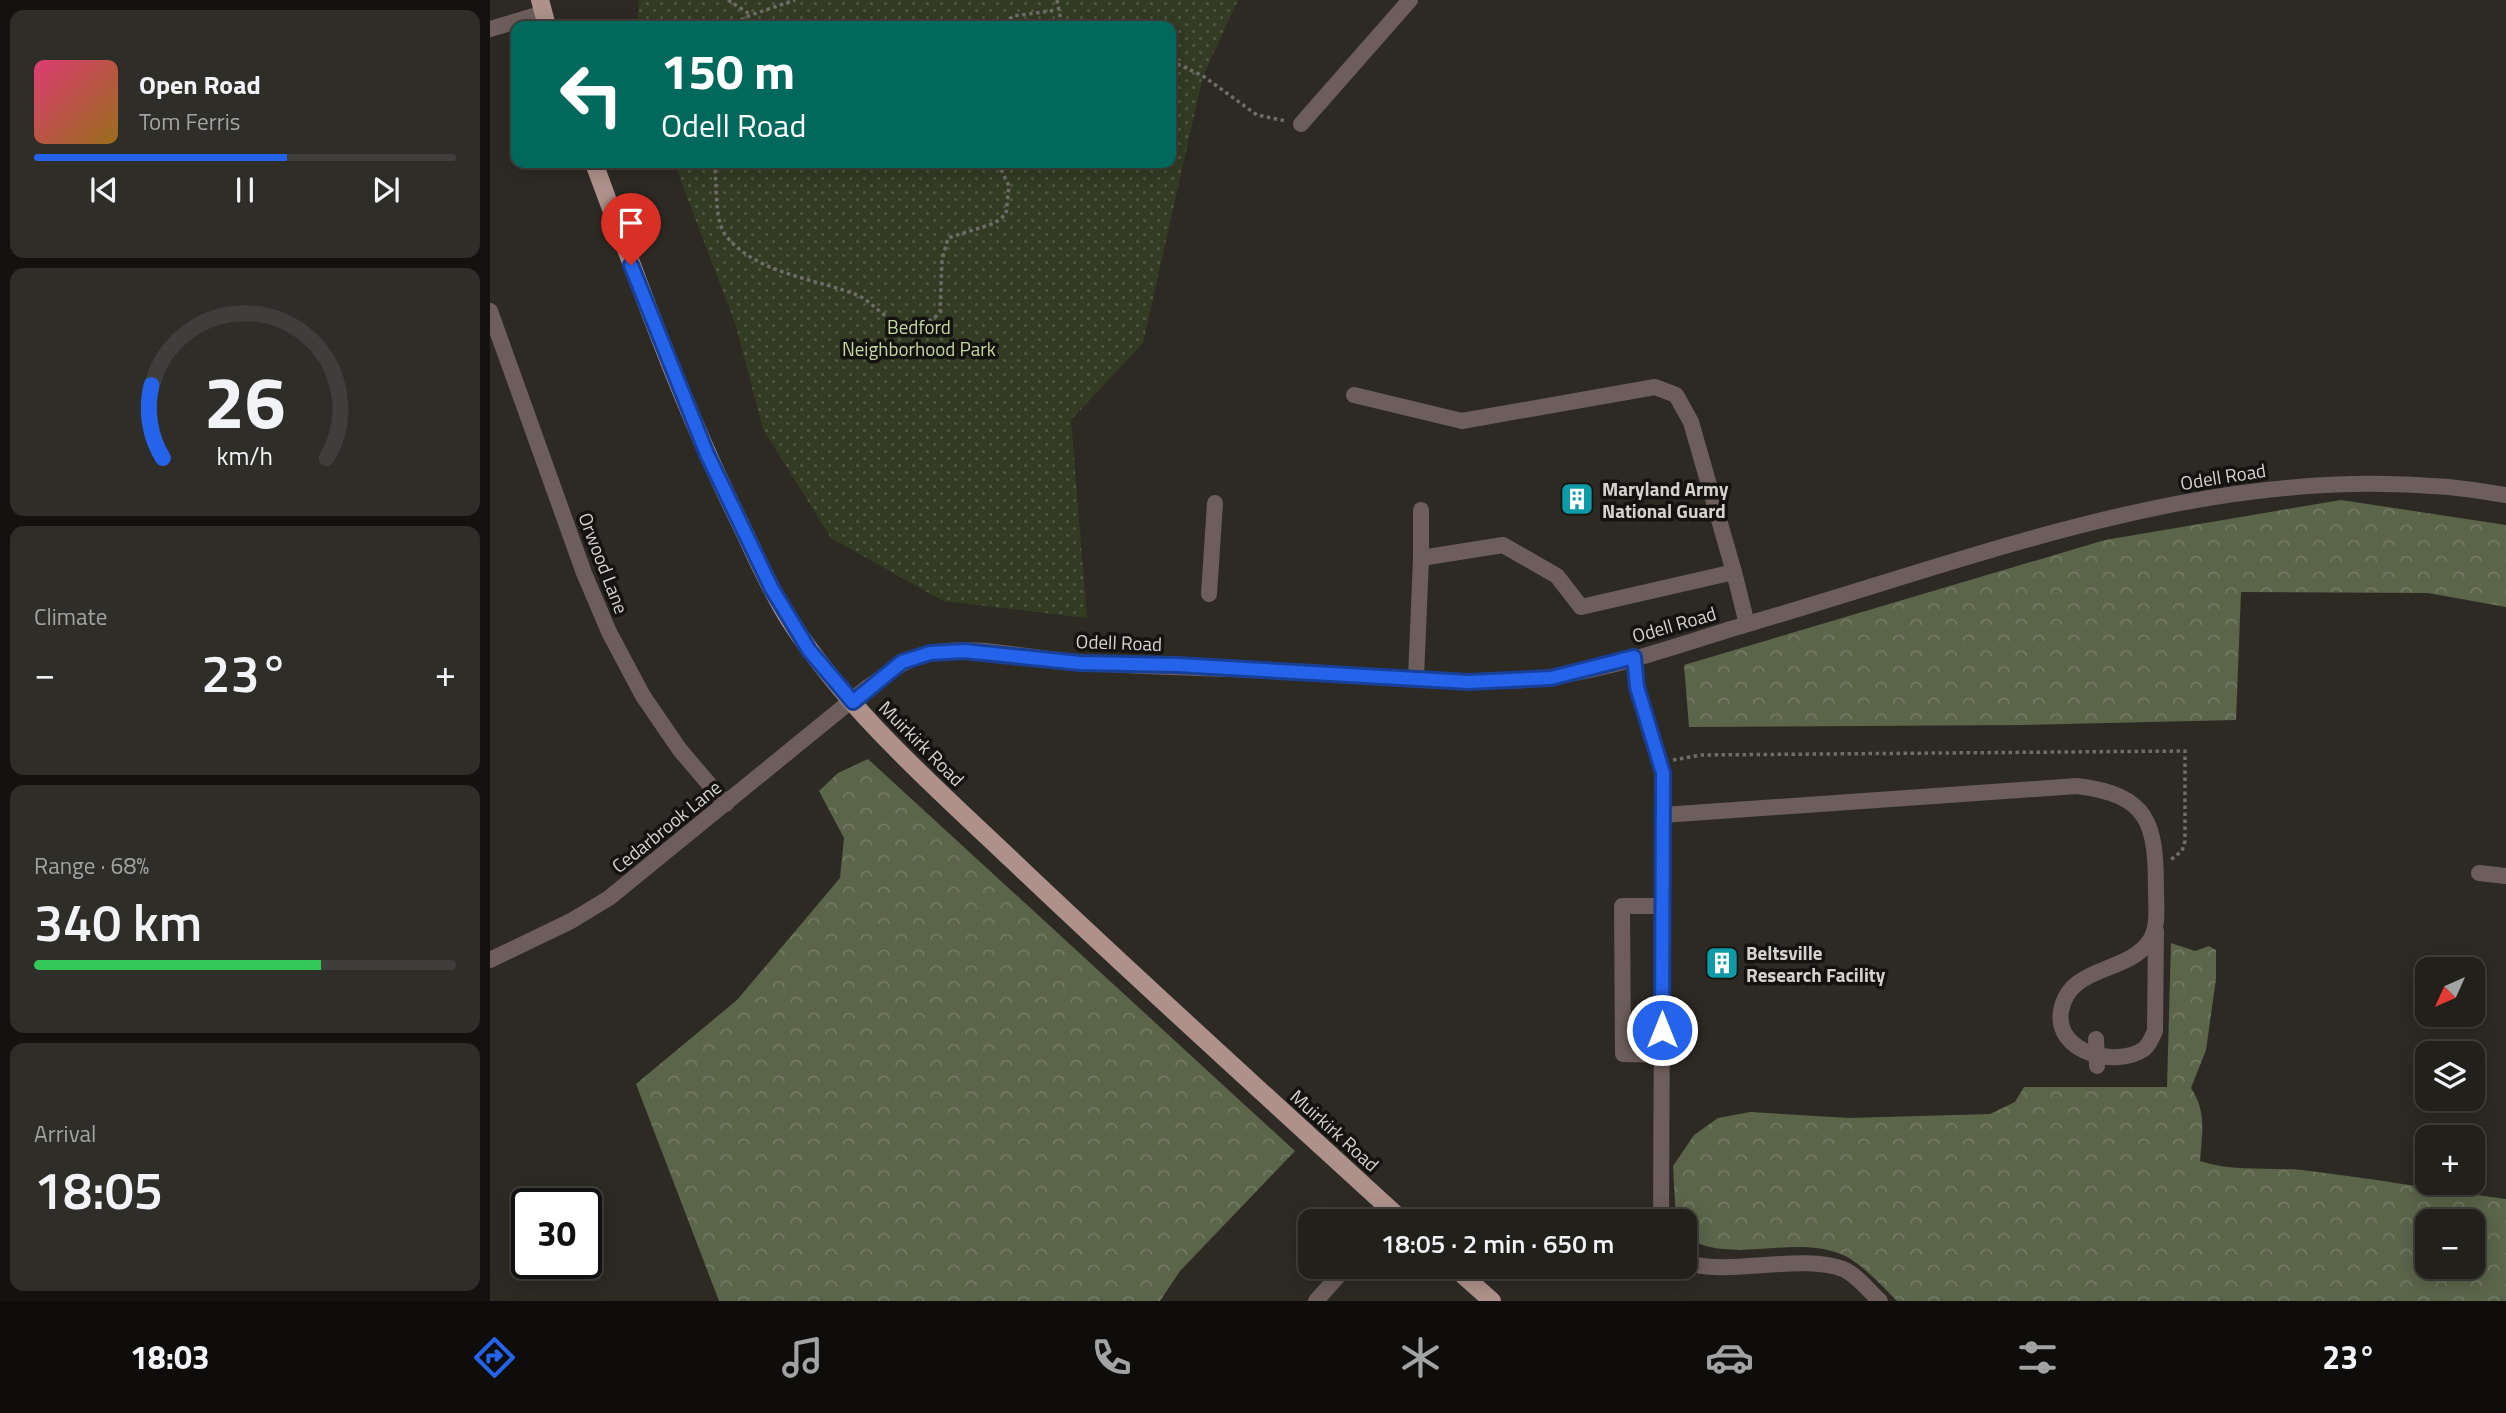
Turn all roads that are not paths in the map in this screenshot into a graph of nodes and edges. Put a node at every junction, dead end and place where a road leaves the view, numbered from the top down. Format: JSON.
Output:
{"nodes":[{"id":1,"x":1410,"y":0,"type":"edge"},
{"id":2,"x":544,"y":13,"type":"edge"},
{"id":3,"x":517,"y":21,"type":"edge"},
{"id":4,"x":511,"y":23,"type":"edge"},
{"id":5,"x":490,"y":29,"type":"edge"},
{"id":6,"x":1301,"y":124,"type":"road end"},
{"id":7,"x":596,"y":168,"type":"edge"},
{"id":8,"x":490,"y":311,"type":"edge"},
{"id":9,"x":1354,"y":395,"type":"dead end"},
{"id":10,"x":2506,"y":495,"type":"edge"},
{"id":11,"x":1215,"y":503,"type":"dead end"},
{"id":12,"x":1421,"y":510,"type":"dead end"},
{"id":13,"x":1421,"y":558,"type":"junction"},
{"id":14,"x":1734,"y":572,"type":"junction"},
{"id":15,"x":1209,"y":594,"type":"dead end"},
{"id":16,"x":1747,"y":624,"type":"junction"},
{"id":17,"x":1634,"y":657,"type":"junction"},
{"id":18,"x":1416,"y":678,"type":"junction"},
{"id":19,"x":853,"y":702,"type":"junction"},
{"id":20,"x":726,"y":804,"type":"junction"},
{"id":21,"x":1663,"y":815,"type":"junction"},
{"id":22,"x":2479,"y":873,"type":"dead end"},
{"id":23,"x":2506,"y":876,"type":"edge"},
{"id":24,"x":1662,"y":906,"type":"junction"},
{"id":25,"x":2156,"y":931,"type":"junction"},
{"id":26,"x":490,"y":960,"type":"edge"},
{"id":27,"x":1662,"y":1055,"type":"junction"},
{"id":28,"x":1385,"y":1209,"type":"edge"},
{"id":29,"x":1661,"y":1209,"type":"edge"},
{"id":30,"x":1697,"y":1263,"type":"edge"},
{"id":31,"x":1335,"y":1279,"type":"edge"},
{"id":32,"x":1467,"y":1279,"type":"edge"},
{"id":33,"x":1316,"y":1301,"type":"edge"},
{"id":34,"x":1492,"y":1301,"type":"edge"},
{"id":35,"x":1881,"y":1301,"type":"edge"}],
"edges":[{"from":1,"to":6,"type":"street"},
{"from":2,"to":3,"type":"street"},
{"from":4,"to":5,"type":"street"},
{"from":7,"to":19,"type":"main road","name":"Muirkirk Road"},
{"from":8,"to":20,"type":"street","name":"Orwood Lane"},
{"from":9,"to":14,"type":"street"},
{"from":10,"to":16,"type":"street","name":"Odell Road"},
{"from":11,"to":15,"type":"street"},
{"from":12,"to":13,"type":"street"},
{"from":13,"to":14,"type":"street"},
{"from":13,"to":18,"type":"street"},
{"from":14,"to":16,"type":"street"},
{"from":16,"to":17,"type":"street","name":"Odell Road"},
{"from":17,"to":18,"type":"street","name":"Odell Road"},
{"from":17,"to":21,"type":"street"},
{"from":18,"to":19,"type":"street","name":"Odell Road"},
{"from":19,"to":20,"type":"street","name":"Cedarbrook Lane"},
{"from":19,"to":28,"type":"main road","name":"Muirkirk Road"},
{"from":20,"to":26,"type":"street","name":"Cedarbrook Lane"},
{"from":21,"to":24,"type":"street"},
{"from":21,"to":25,"type":"street"},
{"from":22,"to":23,"type":"street"},
{"from":24,"to":27,"type":"street"},
{"from":24,"to":27,"type":"street"},
{"from":25,"to":25,"type":"street"},
{"from":27,"to":29,"type":"street"},
{"from":30,"to":35,"type":"street"},
{"from":31,"to":33,"type":"street"},
{"from":32,"to":34,"type":"main road"}]}
